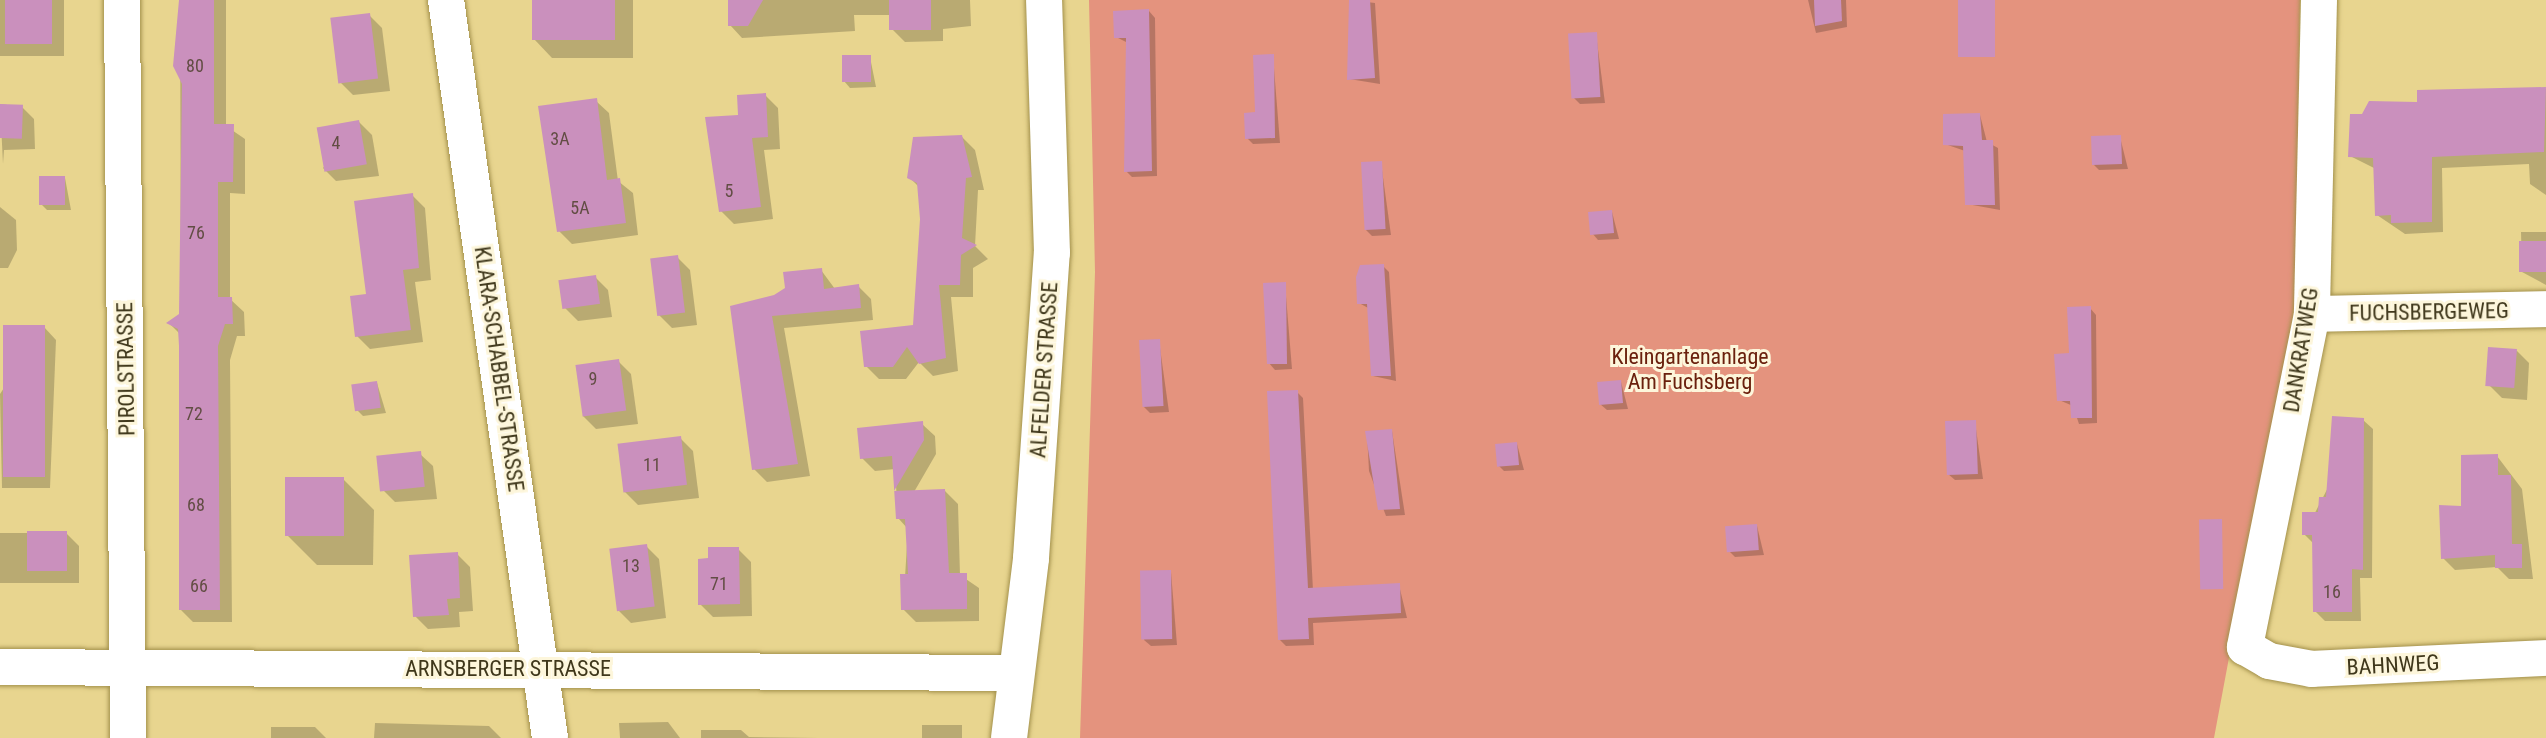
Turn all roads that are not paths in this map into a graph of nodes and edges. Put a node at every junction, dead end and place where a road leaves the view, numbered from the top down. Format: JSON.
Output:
{"nodes":[{"id":1,"x":122,"y":0,"type":"edge"},
{"id":2,"x":446,"y":0,"type":"edge"},
{"id":3,"x":1044,"y":0,"type":"edge"},
{"id":4,"x":2319,"y":0,"type":"edge"},
{"id":5,"x":2546,"y":309,"type":"edge"},
{"id":6,"x":2312,"y":314,"type":"junction"},
{"id":7,"x":2245,"y":647,"type":"joint"},
{"id":8,"x":2546,"y":658,"type":"edge"},
{"id":9,"x":0,"y":667,"type":"edge"},
{"id":10,"x":541,"y":669,"type":"junction"},
{"id":11,"x":128,"y":670,"type":"junction"},
{"id":12,"x":1015,"y":673,"type":"junction"},
{"id":13,"x":128,"y":738,"type":"edge"},
{"id":14,"x":550,"y":738,"type":"edge"},
{"id":15,"x":1009,"y":738,"type":"edge"}],
"edges":[{"from":1,"to":11,"type":"street","name":"PIROLSTRASSE"},
{"from":2,"to":10,"type":"street","name":"KLARA-SCHABBEL-STRASSE"},
{"from":3,"to":12,"type":"street","name":"ALFELDER STRASSE"},
{"from":4,"to":6,"type":"street","name":"DANKRATWEG"},
{"from":5,"to":6,"type":"street","name":"FUCHSBERGEWEG"},
{"from":6,"to":7,"type":"street","name":"DANKRATWEG"},
{"from":7,"to":8,"type":"street","name":"BAHNWEG"},
{"from":9,"to":11,"type":"street","name":"ARNSBERGER STRASSE"},
{"from":10,"to":11,"type":"street","name":"ARNSBERGER STRASSE"},
{"from":10,"to":12,"type":"street","name":"ARNSBERGER STRASSE"},
{"from":10,"to":14,"type":"street","name":"KLARA-SCHABBEL-STRASSE"},
{"from":11,"to":13,"type":"street","name":"PIROLSTRASSE"},
{"from":12,"to":15,"type":"street","name":"ALFELDER STRASSE"}]}
